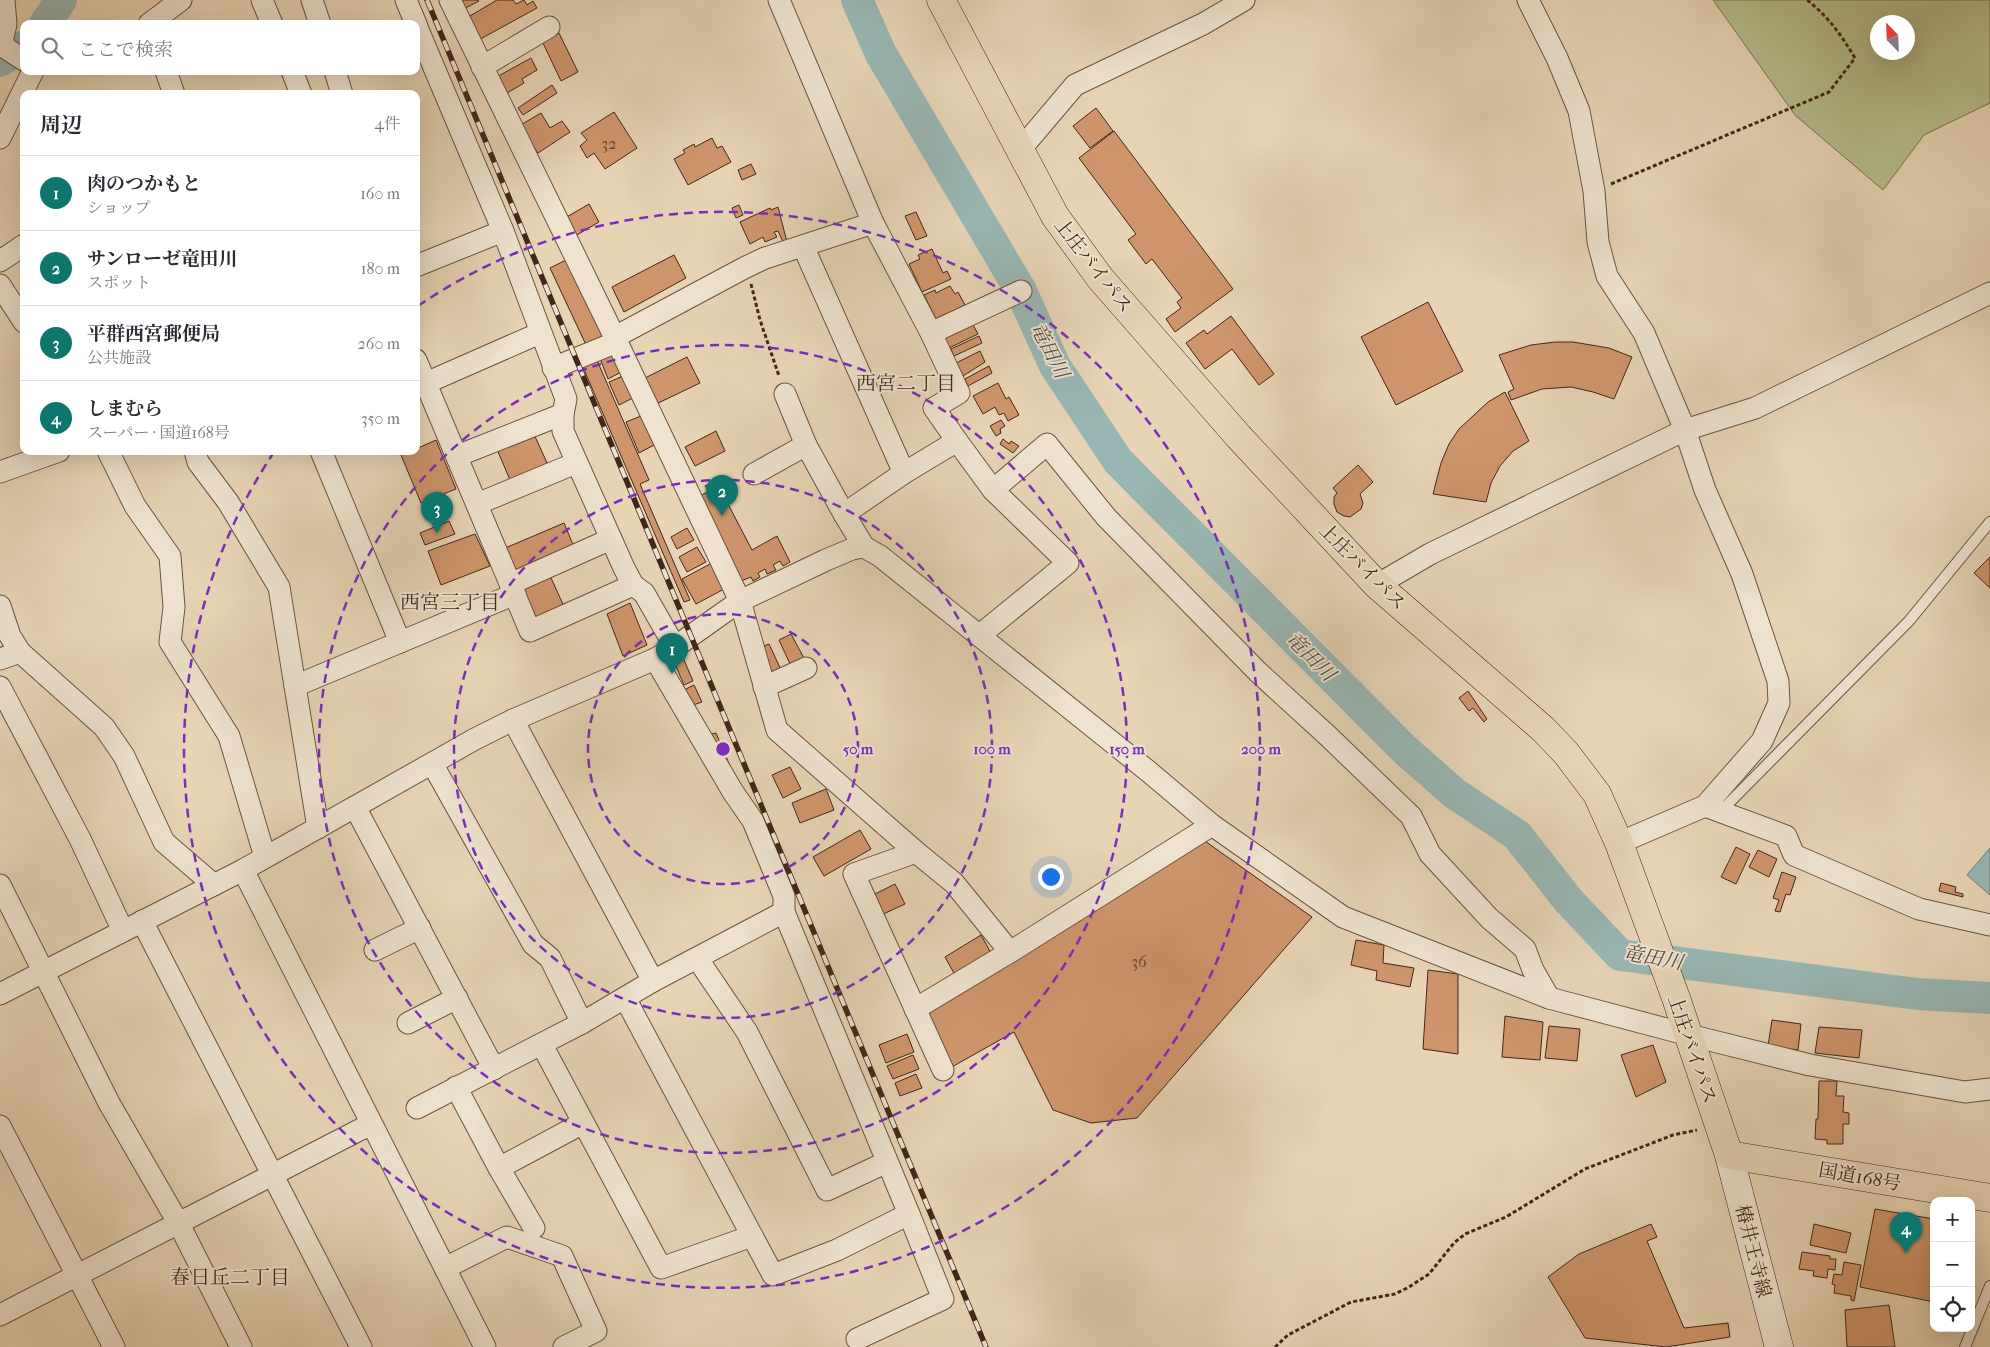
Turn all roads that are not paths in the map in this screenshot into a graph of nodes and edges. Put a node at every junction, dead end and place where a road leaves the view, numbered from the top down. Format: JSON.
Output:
{"nodes":[{"id":1,"x":4,"y":0,"type":"edge"},
{"id":2,"x":181,"y":0,"type":"edge"},
{"id":3,"x":262,"y":0,"type":"edge"},
{"id":4,"x":312,"y":0,"type":"edge"},
{"id":5,"x":406,"y":0,"type":"edge"},
{"id":6,"x":450,"y":0,"type":"edge"},
{"id":7,"x":779,"y":0,"type":"edge"},
{"id":8,"x":941,"y":0,"type":"edge"},
{"id":9,"x":1244,"y":0,"type":"edge"},
{"id":10,"x":1528,"y":0,"type":"edge"},
{"id":11,"x":154,"y":20,"type":"edge"},
{"id":12,"x":270,"y":20,"type":"edge"},
{"id":13,"x":319,"y":20,"type":"edge"},
{"id":14,"x":414,"y":20,"type":"edge"},
{"id":15,"x":549,"y":26,"type":"dead end"},
{"id":16,"x":420,"y":34,"type":"edge"},
{"id":17,"x":8,"y":49,"type":"edge"},
{"id":18,"x":482,"y":67,"type":"junction"},
{"id":19,"x":31,"y":75,"type":"edge"},
{"id":20,"x":167,"y":75,"type":"edge"},
{"id":21,"x":294,"y":75,"type":"edge"},
{"id":22,"x":336,"y":75,"type":"edge"},
{"id":23,"x":24,"y":90,"type":"edge"},
{"id":24,"x":173,"y":90,"type":"edge"},
{"id":25,"x":299,"y":90,"type":"edge"},
{"id":26,"x":341,"y":90,"type":"edge"},
{"id":27,"x":20,"y":97,"type":"edge"},
{"id":28,"x":0,"y":138,"type":"edge"},
{"id":29,"x":1020,"y":150,"type":"junction"},
{"id":30,"x":873,"y":223,"type":"junction"},
{"id":31,"x":503,"y":231,"type":"junction"},
{"id":32,"x":803,"y":246,"type":"junction"},
{"id":33,"x":20,"y":248,"type":"edge"},
{"id":34,"x":0,"y":261,"type":"edge"},
{"id":35,"x":420,"y":264,"type":"edge"},
{"id":36,"x":0,"y":285,"type":"edge"},
{"id":37,"x":1021,"y":291,"type":"dead end"},
{"id":38,"x":1990,"y":293,"type":"edge"},
{"id":39,"x":20,"y":316,"type":"edge"},
{"id":40,"x":540,"y":333,"type":"junction"},
{"id":41,"x":931,"y":333,"type":"junction"},
{"id":42,"x":616,"y":340,"type":"junction"},
{"id":43,"x":553,"y":368,"type":"junction"},
{"id":44,"x":420,"y":370,"type":"edge"},
{"id":45,"x":426,"y":384,"type":"junction"},
{"id":46,"x":785,"y":394,"type":"road end"},
{"id":47,"x":563,"y":414,"type":"junction"},
{"id":48,"x":1685,"y":430,"type":"junction"},
{"id":49,"x":956,"y":441,"type":"junction"},
{"id":50,"x":806,"y":445,"type":"junction"},
{"id":51,"x":48,"y":455,"type":"edge"},
{"id":52,"x":110,"y":455,"type":"edge"},
{"id":53,"x":196,"y":455,"type":"edge"},
{"id":54,"x":323,"y":455,"type":"edge"},
{"id":55,"x":457,"y":456,"type":"junction"},
{"id":56,"x":576,"y":463,"type":"junction"},
{"id":57,"x":0,"y":472,"type":"edge"},
{"id":58,"x":904,"y":473,"type":"junction"},
{"id":59,"x":754,"y":474,"type":"dead end"},
{"id":60,"x":994,"y":490,"type":"junction"},
{"id":61,"x":477,"y":504,"type":"junction"},
{"id":62,"x":844,"y":514,"type":"junction"},
{"id":63,"x":1990,"y":522,"type":"edge"},
{"id":64,"x":611,"y":539,"type":"junction"},
{"id":65,"x":864,"y":547,"type":"junction"},
{"id":66,"x":633,"y":585,"type":"junction"},
{"id":67,"x":1377,"y":585,"type":"junction"},
{"id":68,"x":513,"y":589,"type":"junction"},
{"id":69,"x":740,"y":601,"type":"junction"},
{"id":70,"x":0,"y":606,"type":"edge"},
{"id":71,"x":980,"y":635,"type":"junction"},
{"id":72,"x":400,"y":642,"type":"junction"},
{"id":73,"x":675,"y":648,"type":"junction"},
{"id":74,"x":10,"y":655,"type":"edge"},
{"id":75,"x":655,"y":659,"type":"junction"},
{"id":76,"x":806,"y":668,"type":"dead end"},
{"id":77,"x":295,"y":686,"type":"junction"},
{"id":78,"x":0,"y":687,"type":"edge"},
{"id":79,"x":764,"y":687,"type":"junction"},
{"id":80,"x":513,"y":720,"type":"junction"},
{"id":81,"x":433,"y":764,"type":"junction"},
{"id":82,"x":355,"y":807,"type":"junction"},
{"id":83,"x":1712,"y":809,"type":"junction"},
{"id":84,"x":1212,"y":825,"type":"junction"},
{"id":85,"x":318,"y":828,"type":"junction"},
{"id":86,"x":1619,"y":843,"type":"junction"},
{"id":87,"x":916,"y":852,"type":"junction"},
{"id":88,"x":265,"y":857,"type":"junction"},
{"id":89,"x":243,"y":870,"type":"junction"},
{"id":90,"x":214,"y":884,"type":"junction"},
{"id":91,"x":0,"y":885,"type":"edge"},
{"id":92,"x":784,"y":912,"type":"junction"},
{"id":93,"x":1990,"y":925,"type":"edge"},
{"id":94,"x":132,"y":926,"type":"junction"},
{"id":95,"x":420,"y":928,"type":"junction"},
{"id":96,"x":375,"y":950,"type":"dead end"},
{"id":97,"x":1010,"y":952,"type":"junction"},
{"id":98,"x":697,"y":958,"type":"junction"},
{"id":99,"x":43,"y":970,"type":"junction"},
{"id":100,"x":653,"y":981,"type":"junction"},
{"id":101,"x":0,"y":994,"type":"edge"},
{"id":102,"x":457,"y":998,"type":"junction"},
{"id":103,"x":625,"y":998,"type":"junction"},
{"id":104,"x":1549,"y":998,"type":"junction"},
{"id":105,"x":915,"y":1009,"type":"junction"},
{"id":106,"x":408,"y":1023,"type":"dead end"},
{"id":107,"x":582,"y":1023,"type":"junction"},
{"id":108,"x":1689,"y":1035,"type":"junction"},
{"id":109,"x":542,"y":1044,"type":"junction"},
{"id":110,"x":494,"y":1069,"type":"junction"},
{"id":111,"x":943,"y":1070,"type":"dead end"},
{"id":112,"x":456,"y":1087,"type":"junction"},
{"id":113,"x":1990,"y":1089,"type":"edge"},
{"id":114,"x":417,"y":1108,"type":"dead end"},
{"id":115,"x":583,"y":1122,"type":"junction"},
{"id":116,"x":371,"y":1124,"type":"junction"},
{"id":117,"x":0,"y":1126,"type":"edge"},
{"id":118,"x":1729,"y":1155,"type":"junction"},
{"id":119,"x":887,"y":1162,"type":"junction"},
{"id":120,"x":499,"y":1168,"type":"junction"},
{"id":121,"x":273,"y":1174,"type":"junction"},
{"id":122,"x":1990,"y":1198,"type":"edge"},
{"id":123,"x":908,"y":1214,"type":"junction"},
{"id":124,"x":179,"y":1224,"type":"junction"},
{"id":125,"x":534,"y":1228,"type":"dead end"},
{"id":126,"x":752,"y":1236,"type":"junction"},
{"id":127,"x":445,"y":1268,"type":"junction"},
{"id":128,"x":78,"y":1276,"type":"junction"},
{"id":129,"x":1990,"y":1286,"type":"edge"},
{"id":130,"x":0,"y":1315,"type":"edge"},
{"id":131,"x":857,"y":1339,"type":"dead end"},
{"id":132,"x":114,"y":1347,"type":"edge"},
{"id":133,"x":241,"y":1347,"type":"edge"},
{"id":134,"x":361,"y":1347,"type":"edge"},
{"id":135,"x":485,"y":1347,"type":"edge"},
{"id":136,"x":564,"y":1347,"type":"edge"},
{"id":137,"x":1779,"y":1347,"type":"edge"},
{"id":138,"x":1965,"y":1347,"type":"edge"}],
"edges":[{"from":1,"to":17,"type":"street"},
{"from":2,"to":11,"type":"street"},
{"from":3,"to":12,"type":"street"},
{"from":4,"to":13,"type":"street"},
{"from":5,"to":14,"type":"street"},
{"from":6,"to":18,"type":"street"},
{"from":7,"to":30,"type":"street"},
{"from":8,"to":29,"type":"highway","name":"上庄バイパス"},
{"from":9,"to":29,"type":"street"},
{"from":10,"to":48,"type":"street"},
{"from":15,"to":18,"type":"street"},
{"from":16,"to":31,"type":"street"},
{"from":18,"to":42,"type":"street"},
{"from":19,"to":23,"type":"street"},
{"from":20,"to":24,"type":"street"},
{"from":21,"to":25,"type":"street"},
{"from":22,"to":26,"type":"street"},
{"from":27,"to":28,"type":"street"},
{"from":29,"to":67,"type":"highway","name":"上庄バイパス"},
{"from":30,"to":32,"type":"street"},
{"from":30,"to":41,"type":"street"},
{"from":31,"to":35,"type":"street"},
{"from":31,"to":40,"type":"street"},
{"from":32,"to":42,"type":"street"},
{"from":32,"to":58,"type":"street"},
{"from":33,"to":34,"type":"street"},
{"from":36,"to":39,"type":"street"},
{"from":37,"to":41,"type":"street"},
{"from":38,"to":48,"type":"street"},
{"from":40,"to":43,"type":"street"},
{"from":40,"to":45,"type":"street"},
{"from":41,"to":49,"type":"street"},
{"from":42,"to":43,"type":"street"},
{"from":42,"to":69,"type":"street"},
{"from":43,"to":47,"type":"street"},
{"from":44,"to":45,"type":"street"},
{"from":45,"to":55,"type":"street"},
{"from":46,"to":50,"type":"street"},
{"from":47,"to":55,"type":"street"},
{"from":47,"to":56,"type":"street"},
{"from":48,"to":67,"type":"street"},
{"from":48,"to":83,"type":"street"},
{"from":49,"to":58,"type":"street"},
{"from":49,"to":60,"type":"street"},
{"from":50,"to":59,"type":"street"},
{"from":50,"to":62,"type":"street"},
{"from":51,"to":57,"type":"street"},
{"from":52,"to":88,"type":"street"},
{"from":53,"to":77,"type":"street"},
{"from":54,"to":72,"type":"street"},
{"from":55,"to":61,"type":"street"},
{"from":56,"to":61,"type":"street"},
{"from":56,"to":64,"type":"street"},
{"from":58,"to":62,"type":"street"},
{"from":60,"to":71,"type":"street"},
{"from":60,"to":104,"type":"street"},
{"from":61,"to":68,"type":"street"},
{"from":62,"to":65,"type":"street"},
{"from":63,"to":83,"type":"lane"},
{"from":64,"to":66,"type":"street"},
{"from":64,"to":68,"type":"street"},
{"from":65,"to":69,"type":"street"},
{"from":65,"to":71,"type":"street"},
{"from":66,"to":68,"type":"street"},
{"from":66,"to":73,"type":"street"},
{"from":67,"to":86,"type":"highway","name":"上庄バイパス"},
{"from":68,"to":72,"type":"street"},
{"from":69,"to":73,"type":"street"},
{"from":69,"to":79,"type":"street"},
{"from":70,"to":74,"type":"street"},
{"from":71,"to":84,"type":"street"},
{"from":72,"to":77,"type":"street"},
{"from":73,"to":75,"type":"street"},
{"from":74,"to":90,"type":"street"},
{"from":75,"to":80,"type":"street"},
{"from":75,"to":92,"type":"street"},
{"from":76,"to":79,"type":"street"},
{"from":77,"to":85,"type":"street"},
{"from":78,"to":94,"type":"street"},
{"from":79,"to":87,"type":"street"},
{"from":80,"to":81,"type":"street"},
{"from":80,"to":100,"type":"street"},
{"from":81,"to":82,"type":"street"},
{"from":81,"to":107,"type":"street"},
{"from":82,"to":85,"type":"street"},
{"from":82,"to":95,"type":"street"},
{"from":83,"to":86,"type":"street"},
{"from":83,"to":93,"type":"street"},
{"from":84,"to":97,"type":"street"},
{"from":84,"to":104,"type":"street"},
{"from":85,"to":88,"type":"street"},
{"from":86,"to":108,"type":"highway","name":"上庄バイパス"},
{"from":87,"to":97,"type":"street"},
{"from":87,"to":105,"type":"street"},
{"from":88,"to":89,"type":"street"},
{"from":89,"to":90,"type":"street"},
{"from":89,"to":116,"type":"street"},
{"from":90,"to":94,"type":"street"},
{"from":91,"to":99,"type":"street"},
{"from":92,"to":98,"type":"street"},
{"from":92,"to":119,"type":"street"},
{"from":94,"to":99,"type":"street"},
{"from":94,"to":121,"type":"street"},
{"from":95,"to":96,"type":"street"},
{"from":95,"to":102,"type":"street"},
{"from":97,"to":105,"type":"street"},
{"from":98,"to":100,"type":"street"},
{"from":98,"to":119,"type":"street"},
{"from":99,"to":101,"type":"street"},
{"from":99,"to":124,"type":"street"},
{"from":100,"to":103,"type":"street"},
{"from":102,"to":106,"type":"street"},
{"from":102,"to":110,"type":"street"},
{"from":103,"to":107,"type":"street"},
{"from":103,"to":126,"type":"street"},
{"from":104,"to":108,"type":"street"},
{"from":105,"to":111,"type":"street"},
{"from":107,"to":109,"type":"street"},
{"from":108,"to":113,"type":"street"},
{"from":108,"to":118,"type":"highway","name":"上庄バイパス"},
{"from":109,"to":110,"type":"street"},
{"from":109,"to":115,"type":"street"},
{"from":110,"to":112,"type":"street"},
{"from":112,"to":114,"type":"street"},
{"from":112,"to":120,"type":"street"},
{"from":115,"to":120,"type":"street"},
{"from":115,"to":126,"type":"street"},
{"from":116,"to":121,"type":"street"},
{"from":116,"to":127,"type":"street"},
{"from":117,"to":128,"type":"street"},
{"from":118,"to":122,"type":"highway","name":"国道168号"},
{"from":118,"to":137,"type":"main road","name":"椿井王寺線"},
{"from":119,"to":123,"type":"street"},
{"from":120,"to":125,"type":"street"},
{"from":121,"to":124,"type":"street"},
{"from":121,"to":134,"type":"street"},
{"from":123,"to":126,"type":"street"},
{"from":123,"to":131,"type":"street"},
{"from":124,"to":128,"type":"street"},
{"from":124,"to":133,"type":"street"},
{"from":127,"to":135,"type":"street"},
{"from":127,"to":136,"type":"street"},
{"from":128,"to":130,"type":"street"},
{"from":128,"to":132,"type":"street"},
{"from":129,"to":138,"type":"lane"}]}
